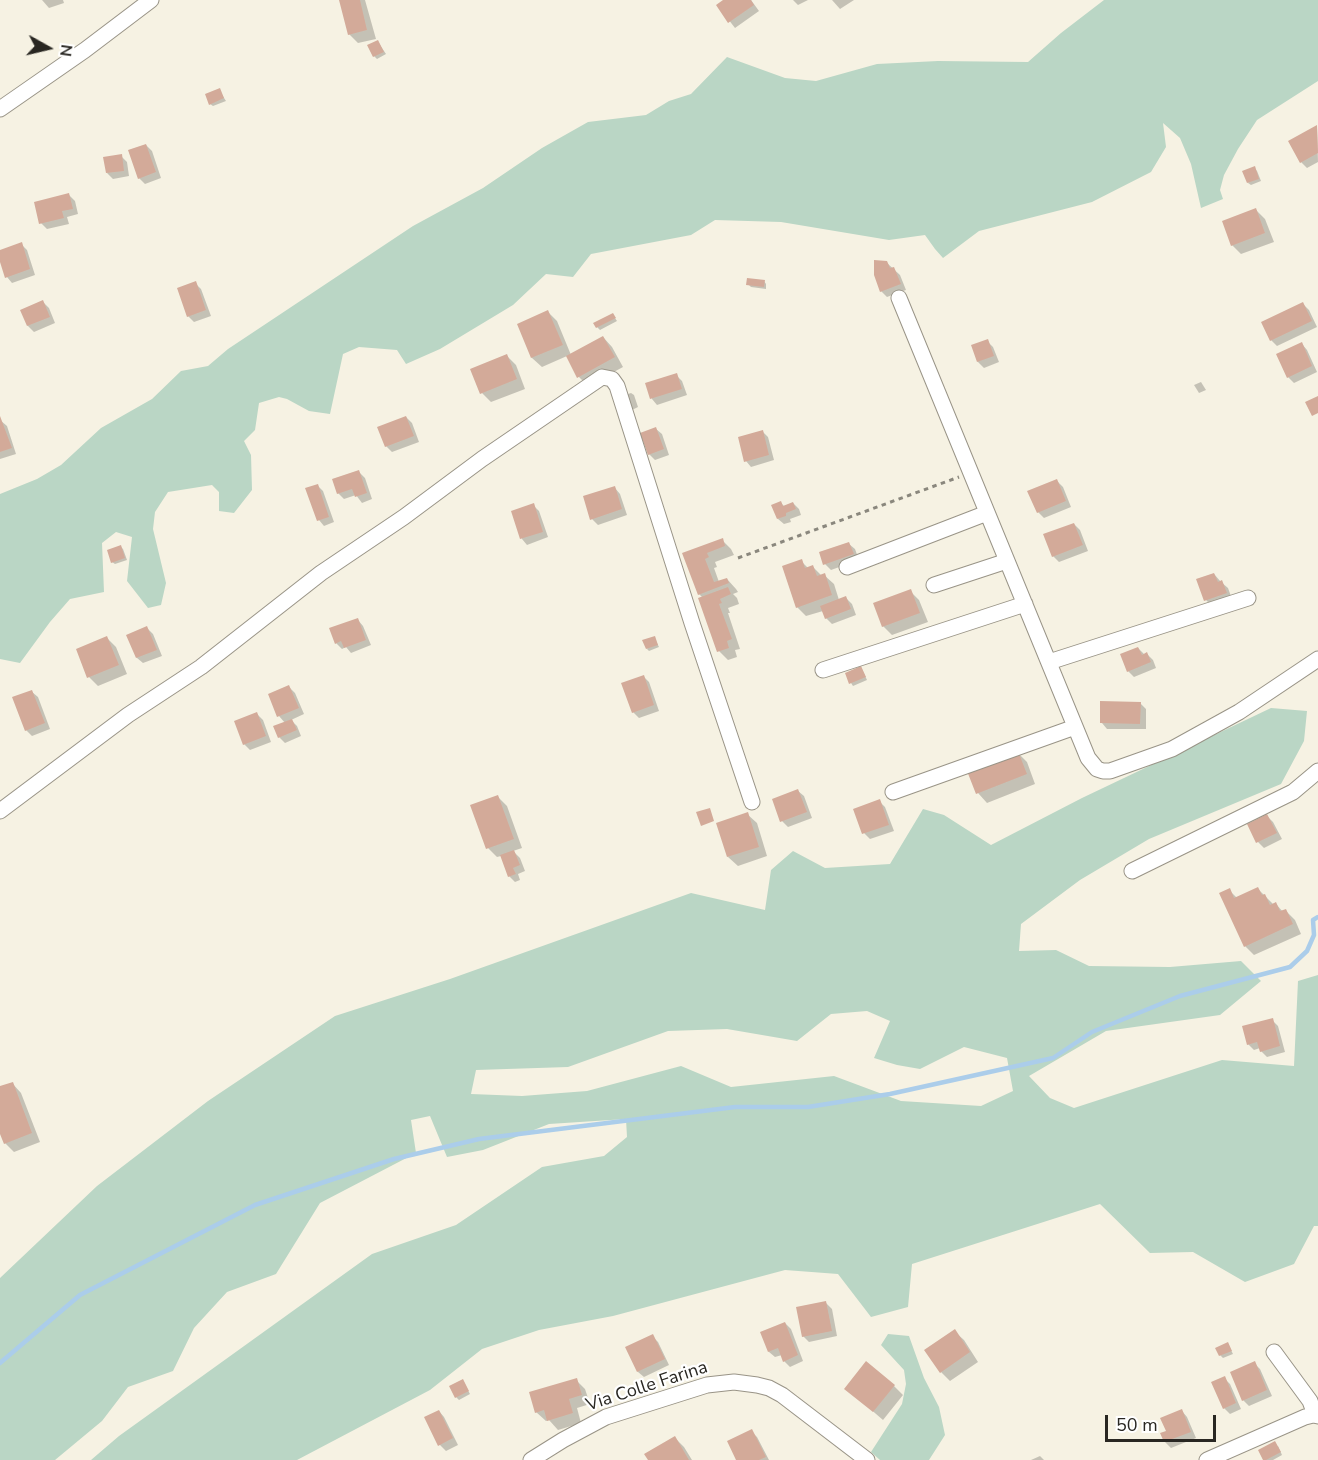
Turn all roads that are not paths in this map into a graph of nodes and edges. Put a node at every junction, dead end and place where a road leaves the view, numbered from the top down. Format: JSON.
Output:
{"nodes":[{"id":1,"x":152,"y":0,"type":"edge"},
{"id":2,"x":0,"y":109,"type":"edge"},
{"id":3,"x":899,"y":298,"type":"dead end"},
{"id":4,"x":987,"y":513,"type":"junction"},
{"id":5,"x":1007,"y":561,"type":"junction"},
{"id":6,"x":848,"y":567,"type":"dead end"},
{"id":7,"x":934,"y":585,"type":"dead end"},
{"id":8,"x":1248,"y":598,"type":"dead end"},
{"id":9,"x":1025,"y":604,"type":"junction"},
{"id":10,"x":1318,"y":659,"type":"edge"},
{"id":11,"x":1048,"y":662,"type":"junction"},
{"id":12,"x":823,"y":670,"type":"dead end"},
{"id":13,"x":1075,"y":727,"type":"junction"},
{"id":14,"x":1318,"y":771,"type":"edge"},
{"id":15,"x":893,"y":792,"type":"dead end"},
{"id":16,"x":752,"y":802,"type":"dead end"},
{"id":17,"x":0,"y":811,"type":"edge"},
{"id":18,"x":1132,"y":871,"type":"dead end"},
{"id":19,"x":1274,"y":1352,"type":"dead end"},
{"id":20,"x":1316,"y":1411,"type":"edge"},
{"id":21,"x":531,"y":1460,"type":"edge"},
{"id":22,"x":867,"y":1460,"type":"edge"},
{"id":23,"x":1207,"y":1460,"type":"edge"}],
"edges":[{"from":1,"to":2,"type":"street"},
{"from":3,"to":4,"type":"street"},
{"from":4,"to":5,"type":"street"},
{"from":4,"to":6,"type":"street"},
{"from":5,"to":7,"type":"street"},
{"from":5,"to":9,"type":"street"},
{"from":8,"to":11,"type":"street"},
{"from":9,"to":11,"type":"street"},
{"from":9,"to":12,"type":"street"},
{"from":10,"to":13,"type":"street"},
{"from":11,"to":13,"type":"street"},
{"from":13,"to":15,"type":"street"},
{"from":14,"to":18,"type":"street"},
{"from":16,"to":17,"type":"street"},
{"from":19,"to":20,"type":"street"},
{"from":20,"to":23,"type":"street"},
{"from":21,"to":22,"type":"street","name":"Via Colle Farina"}]}
